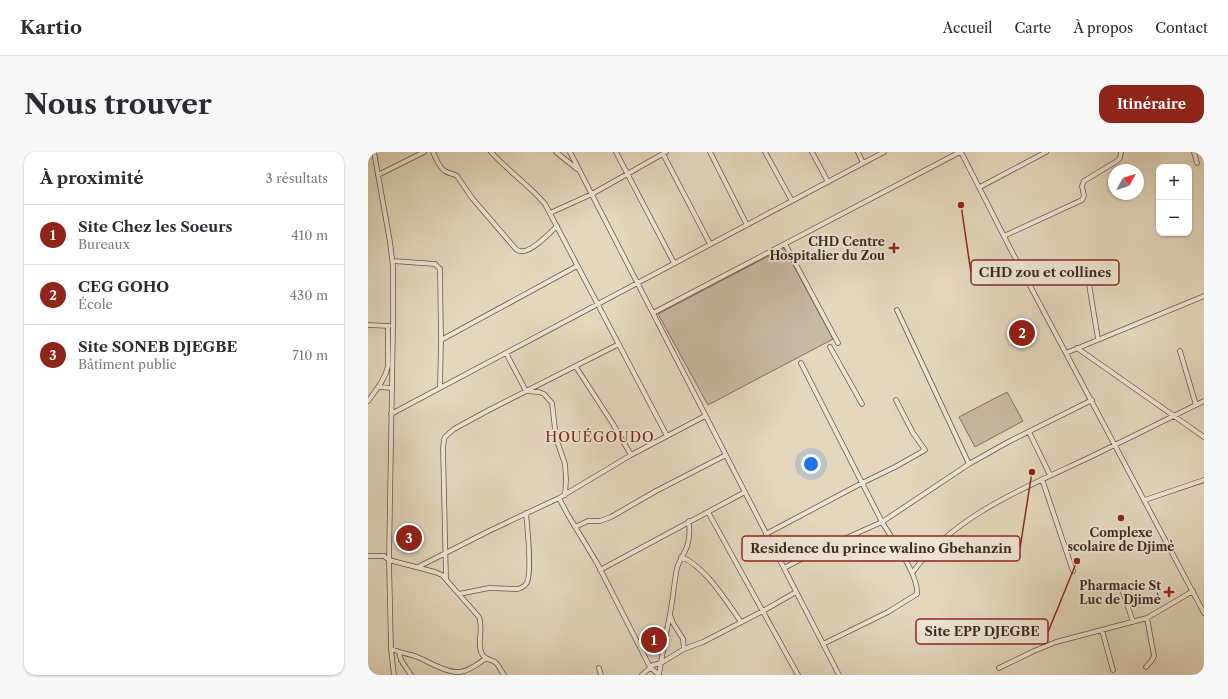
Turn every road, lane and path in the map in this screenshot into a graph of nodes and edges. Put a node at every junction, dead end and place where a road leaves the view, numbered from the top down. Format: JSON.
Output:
{"nodes":[{"id":1,"x":374,"y":152,"type":"edge"},
{"id":2,"x":422,"y":152,"type":"edge"},
{"id":3,"x":433,"y":152,"type":"edge"},
{"id":4,"x":491,"y":152,"type":"edge"},
{"id":5,"x":556,"y":152,"type":"edge"},
{"id":6,"x":570,"y":152,"type":"edge"},
{"id":7,"x":616,"y":152,"type":"edge"},
{"id":8,"x":710,"y":152,"type":"edge"},
{"id":9,"x":765,"y":152,"type":"edge"},
{"id":10,"x":812,"y":152,"type":"edge"},
{"id":11,"x":858,"y":152,"type":"edge"},
{"id":12,"x":884,"y":152,"type":"edge"},
{"id":13,"x":961,"y":152,"type":"edge"},
{"id":14,"x":1046,"y":152,"type":"edge"},
{"id":15,"x":1121,"y":152,"type":"edge"},
{"id":16,"x":1194,"y":152,"type":"edge"},
{"id":17,"x":665,"y":153,"type":"edge"},
{"id":18,"x":863,"y":163,"type":"junction"},
{"id":19,"x":1198,"y":164,"type":"dead end"},
{"id":20,"x":580,"y":171,"type":"junction"},
{"id":21,"x":628,"y":174,"type":"junction"},
{"id":22,"x":378,"y":175,"type":"junction"},
{"id":23,"x":828,"y":182,"type":"junction"},
{"id":24,"x":980,"y":188,"type":"junction"},
{"id":25,"x":592,"y":194,"type":"junction"},
{"id":26,"x":792,"y":201,"type":"junction"},
{"id":27,"x":550,"y":213,"type":"junction"},
{"id":28,"x":747,"y":225,"type":"junction"},
{"id":29,"x":557,"y":226,"type":"junction"},
{"id":30,"x":1004,"y":236,"type":"junction"},
{"id":31,"x":710,"y":244,"type":"junction"},
{"id":32,"x":785,"y":244,"type":"junction"},
{"id":33,"x":393,"y":261,"type":"junction"},
{"id":34,"x":674,"y":263,"type":"junction"},
{"id":35,"x":577,"y":266,"type":"junction"},
{"id":36,"x":1086,"y":266,"type":"dead end"},
{"id":37,"x":637,"y":283,"type":"junction"},
{"id":38,"x":1204,"y":296,"type":"edge"},
{"id":39,"x":597,"y":304,"type":"junction"},
{"id":40,"x":897,"y":310,"type":"dead end"},
{"id":41,"x":653,"y":313,"type":"junction"},
{"id":42,"x":368,"y":325,"type":"edge"},
{"id":43,"x":388,"y":326,"type":"junction"},
{"id":44,"x":394,"y":326,"type":"junction"},
{"id":45,"x":1098,"y":339,"type":"junction"},
{"id":46,"x":441,"y":340,"type":"junction"},
{"id":47,"x":838,"y":343,"type":"dead end"},
{"id":48,"x":619,"y":344,"type":"junction"},
{"id":49,"x":830,"y":347,"type":"dead end"},
{"id":50,"x":1077,"y":348,"type":"junction"},
{"id":51,"x":1180,"y":351,"type":"dead end"},
{"id":52,"x":506,"y":353,"type":"junction"},
{"id":53,"x":1066,"y":353,"type":"junction"},
{"id":54,"x":801,"y":363,"type":"dead end"},
{"id":55,"x":576,"y":367,"type":"junction"},
{"id":56,"x":379,"y":387,"type":"junction"},
{"id":57,"x":392,"y":388,"type":"junction"},
{"id":58,"x":440,"y":388,"type":"junction"},
{"id":59,"x":526,"y":391,"type":"junction"},
{"id":60,"x":896,"y":400,"type":"dead end"},
{"id":61,"x":1092,"y":400,"type":"junction"},
{"id":62,"x":368,"y":401,"type":"edge"},
{"id":63,"x":1204,"y":401,"type":"edge"},
{"id":64,"x":862,"y":404,"type":"dead end"},
{"id":65,"x":1196,"y":405,"type":"junction"},
{"id":66,"x":392,"y":414,"type":"junction"},
{"id":67,"x":706,"y":416,"type":"junction"},
{"id":68,"x":1174,"y":416,"type":"junction"},
{"id":69,"x":1029,"y":432,"type":"junction"},
{"id":70,"x":667,"y":436,"type":"junction"},
{"id":71,"x":1204,"y":437,"type":"edge"},
{"id":72,"x":1115,"y":444,"type":"junction"},
{"id":73,"x":726,"y":455,"type":"junction"},
{"id":74,"x":631,"y":456,"type":"junction"},
{"id":75,"x":969,"y":464,"type":"junction"},
{"id":76,"x":1050,"y":475,"type":"junction"},
{"id":77,"x":1042,"y":479,"type":"junction"},
{"id":78,"x":1204,"y":480,"type":"edge"},
{"id":79,"x":862,"y":483,"type":"junction"},
{"id":80,"x":745,"y":492,"type":"junction"},
{"id":81,"x":565,"y":494,"type":"junction"},
{"id":82,"x":559,"y":498,"type":"junction"},
{"id":83,"x":1144,"y":500,"type":"junction"},
{"id":84,"x":708,"y":512,"type":"junction"},
{"id":85,"x":526,"y":513,"type":"junction"},
{"id":86,"x":688,"y":521,"type":"junction"},
{"id":87,"x":882,"y":522,"type":"junction"},
{"id":88,"x":575,"y":527,"type":"junction"},
{"id":89,"x":766,"y":534,"type":"junction"},
{"id":90,"x":446,"y":553,"type":"junction"},
{"id":91,"x":368,"y":556,"type":"edge"},
{"id":92,"x":681,"y":557,"type":"junction"},
{"id":93,"x":389,"y":560,"type":"junction"},
{"id":94,"x":418,"y":567,"type":"junction"},
{"id":95,"x":784,"y":568,"type":"junction"},
{"id":96,"x":600,"y":570,"type":"junction"},
{"id":97,"x":1073,"y":571,"type":"dead end"},
{"id":98,"x":912,"y":573,"type":"junction"},
{"id":99,"x":446,"y":579,"type":"junction"},
{"id":100,"x":1122,"y":589,"type":"dead end"},
{"id":101,"x":1192,"y":591,"type":"junction"},
{"id":102,"x":796,"y":592,"type":"junction"},
{"id":103,"x":459,"y":594,"type":"junction"},
{"id":104,"x":763,"y":611,"type":"junction"},
{"id":105,"x":1204,"y":612,"type":"edge"},
{"id":106,"x":670,"y":614,"type":"junction"},
{"id":107,"x":1146,"y":618,"type":"junction"},
{"id":108,"x":741,"y":622,"type":"junction"},
{"id":109,"x":1133,"y":622,"type":"junction"},
{"id":110,"x":1102,"y":630,"type":"junction"},
{"id":111,"x":823,"y":644,"type":"junction"},
{"id":112,"x":684,"y":649,"type":"junction"},
{"id":113,"x":391,"y":650,"type":"junction"},
{"id":114,"x":399,"y":652,"type":"junction"},
{"id":115,"x":485,"y":659,"type":"junction"},
{"id":116,"x":661,"y":663,"type":"junction"},
{"id":117,"x":650,"y":667,"type":"junction"},
{"id":118,"x":1146,"y":667,"type":"dead end"},
{"id":119,"x":599,"y":668,"type":"dead end"},
{"id":120,"x":999,"y":668,"type":"dead end"},
{"id":121,"x":1113,"y":670,"type":"dead end"},
{"id":122,"x":394,"y":675,"type":"edge"},
{"id":123,"x":411,"y":675,"type":"edge"},
{"id":124,"x":504,"y":675,"type":"edge"},
{"id":125,"x":601,"y":675,"type":"edge"},
{"id":126,"x":642,"y":675,"type":"edge"},
{"id":127,"x":659,"y":675,"type":"edge"},
{"id":128,"x":798,"y":675,"type":"edge"},
{"id":129,"x":839,"y":675,"type":"edge"}],
"edges":[{"from":1,"to":22,"type":"street"},
{"from":2,"to":22,"type":"street"},
{"from":3,"to":29,"type":"street"},
{"from":4,"to":27,"type":"street"},
{"from":5,"to":20,"type":"street"},
{"from":6,"to":20,"type":"street"},
{"from":7,"to":21,"type":"street"},
{"from":8,"to":28,"type":"street"},
{"from":9,"to":26,"type":"street"},
{"from":10,"to":23,"type":"street"},
{"from":11,"to":18,"type":"street"},
{"from":12,"to":18,"type":"street"},
{"from":13,"to":24,"type":"street"},
{"from":13,"to":32,"type":"street"},
{"from":14,"to":24,"type":"street"},
{"from":15,"to":30,"type":"street"},
{"from":16,"to":19,"type":"street"},
{"from":17,"to":21,"type":"street"},
{"from":17,"to":31,"type":"street"},
{"from":18,"to":23,"type":"street"},
{"from":20,"to":25,"type":"street"},
{"from":21,"to":25,"type":"street"},
{"from":21,"to":34,"type":"street"},
{"from":22,"to":33,"type":"street"},
{"from":23,"to":26,"type":"street"},
{"from":24,"to":30,"type":"street"},
{"from":25,"to":27,"type":"street"},
{"from":25,"to":37,"type":"street"},
{"from":26,"to":28,"type":"street"},
{"from":27,"to":29,"type":"street"},
{"from":28,"to":31,"type":"street"},
{"from":29,"to":35,"type":"street"},
{"from":30,"to":53,"type":"street"},
{"from":31,"to":34,"type":"street"},
{"from":32,"to":41,"type":"street"},
{"from":32,"to":47,"type":"street"},
{"from":33,"to":44,"type":"street"},
{"from":33,"to":46,"type":"street"},
{"from":34,"to":37,"type":"street"},
{"from":35,"to":39,"type":"street"},
{"from":35,"to":46,"type":"street"},
{"from":36,"to":45,"type":"street"},
{"from":37,"to":39,"type":"street"},
{"from":37,"to":41,"type":"street"},
{"from":38,"to":45,"type":"street"},
{"from":39,"to":48,"type":"street"},
{"from":39,"to":52,"type":"street"},
{"from":40,"to":75,"type":"street"},
{"from":41,"to":67,"type":"street"},
{"from":42,"to":43,"type":"street"},
{"from":43,"to":44,"type":"street"},
{"from":43,"to":56,"type":"street"},
{"from":44,"to":57,"type":"street"},
{"from":45,"to":50,"type":"street"},
{"from":46,"to":58,"type":"street"},
{"from":48,"to":55,"type":"street"},
{"from":48,"to":70,"type":"street"},
{"from":49,"to":64,"type":"street"},
{"from":50,"to":53,"type":"street"},
{"from":50,"to":68,"type":"street"},
{"from":51,"to":65,"type":"street"},
{"from":52,"to":58,"type":"street"},
{"from":52,"to":59,"type":"street"},
{"from":53,"to":61,"type":"street"},
{"from":54,"to":79,"type":"street"},
{"from":55,"to":59,"type":"street"},
{"from":55,"to":74,"type":"street"},
{"from":56,"to":57,"type":"street"},
{"from":56,"to":62,"type":"street"},
{"from":57,"to":66,"type":"street"},
{"from":58,"to":66,"type":"street"},
{"from":59,"to":81,"type":"street"},
{"from":59,"to":90,"type":"street"},
{"from":60,"to":79,"type":"street"},
{"from":61,"to":69,"type":"street"},
{"from":61,"to":72,"type":"street"},
{"from":63,"to":65,"type":"street"},
{"from":65,"to":68,"type":"street"},
{"from":66,"to":93,"type":"street"},
{"from":67,"to":70,"type":"street"},
{"from":67,"to":73,"type":"street"},
{"from":68,"to":71,"type":"street"},
{"from":68,"to":72,"type":"street"},
{"from":69,"to":75,"type":"street"},
{"from":69,"to":76,"type":"street"},
{"from":70,"to":74,"type":"street"},
{"from":72,"to":76,"type":"street"},
{"from":72,"to":83,"type":"street"},
{"from":73,"to":80,"type":"street"},
{"from":73,"to":88,"type":"street"},
{"from":74,"to":81,"type":"street"},
{"from":75,"to":87,"type":"street"},
{"from":76,"to":77,"type":"street"},
{"from":77,"to":97,"type":"street"},
{"from":77,"to":98,"type":"street"},
{"from":78,"to":83,"type":"street"},
{"from":79,"to":87,"type":"street"},
{"from":79,"to":89,"type":"street"},
{"from":80,"to":84,"type":"street"},
{"from":80,"to":89,"type":"street"},
{"from":81,"to":82,"type":"street"},
{"from":82,"to":85,"type":"street"},
{"from":82,"to":88,"type":"street"},
{"from":83,"to":101,"type":"street"},
{"from":84,"to":86,"type":"street"},
{"from":84,"to":104,"type":"street"},
{"from":85,"to":90,"type":"street"},
{"from":85,"to":103,"type":"street"},
{"from":86,"to":92,"type":"street"},
{"from":86,"to":96,"type":"street"},
{"from":87,"to":95,"type":"street"},
{"from":87,"to":98,"type":"street"},
{"from":88,"to":96,"type":"street"},
{"from":89,"to":95,"type":"street"},
{"from":90,"to":94,"type":"street"},
{"from":90,"to":99,"type":"street"},
{"from":91,"to":93,"type":"street"},
{"from":92,"to":106,"type":"street"},
{"from":92,"to":108,"type":"street"},
{"from":93,"to":94,"type":"street"},
{"from":93,"to":113,"type":"street"},
{"from":94,"to":99,"type":"street"},
{"from":95,"to":102,"type":"street"},
{"from":96,"to":117,"type":"street"},
{"from":98,"to":111,"type":"street"},
{"from":99,"to":103,"type":"street"},
{"from":100,"to":109,"type":"street"},
{"from":101,"to":105,"type":"street"},
{"from":101,"to":107,"type":"street"},
{"from":102,"to":104,"type":"street"},
{"from":102,"to":111,"type":"street"},
{"from":103,"to":115,"type":"street"},
{"from":104,"to":108,"type":"street"},
{"from":104,"to":128,"type":"street"},
{"from":106,"to":112,"type":"street"},
{"from":106,"to":116,"type":"street"},
{"from":107,"to":109,"type":"street"},
{"from":107,"to":118,"type":"street"},
{"from":108,"to":112,"type":"street"},
{"from":109,"to":110,"type":"street"},
{"from":110,"to":120,"type":"street"},
{"from":110,"to":121,"type":"street"},
{"from":111,"to":129,"type":"street"},
{"from":112,"to":116,"type":"street"},
{"from":113,"to":114,"type":"street"},
{"from":113,"to":122,"type":"street"},
{"from":114,"to":115,"type":"street"},
{"from":114,"to":123,"type":"street"},
{"from":115,"to":124,"type":"street"},
{"from":116,"to":117,"type":"street"},
{"from":116,"to":127,"type":"street"},
{"from":117,"to":126,"type":"street"},
{"from":117,"to":127,"type":"street"},
{"from":119,"to":125,"type":"street"}]}
